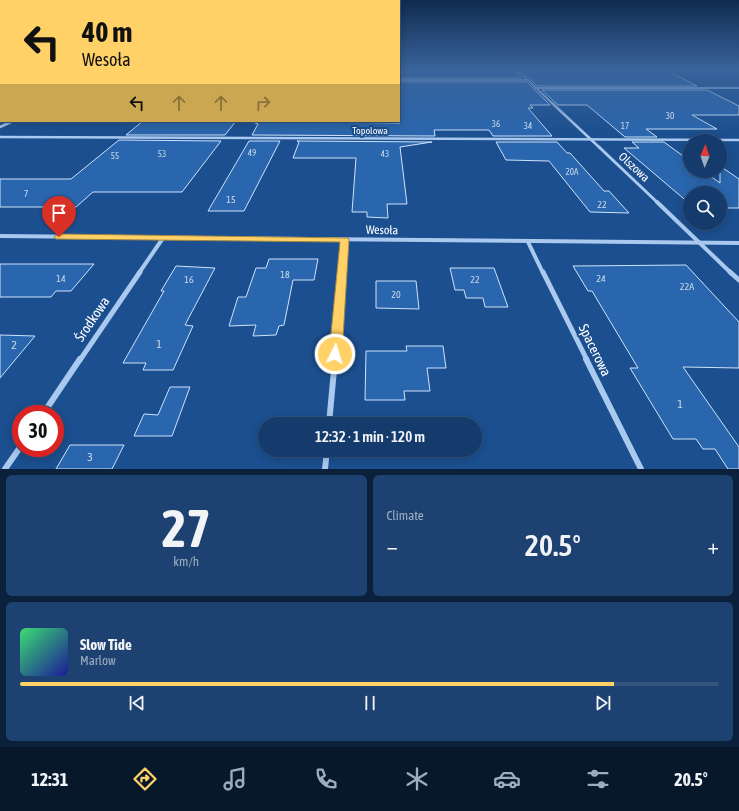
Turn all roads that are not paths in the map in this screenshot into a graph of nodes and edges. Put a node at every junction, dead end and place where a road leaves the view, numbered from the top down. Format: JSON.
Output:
{"nodes":[{"id":1,"x":537,"y":90,"type":"edge"},
{"id":2,"x":11,"y":122,"type":"edge"},
{"id":3,"x":0,"y":127,"type":"edge"},
{"id":4,"x":0,"y":137,"type":"edge"},
{"id":5,"x":590,"y":139,"type":"junction"},
{"id":6,"x":739,"y":140,"type":"edge"},
{"id":7,"x":0,"y":236,"type":"edge"},
{"id":8,"x":163,"y":238,"type":"junction"},
{"id":9,"x":345,"y":240,"type":"junction"},
{"id":10,"x":528,"y":242,"type":"junction"},
{"id":11,"x":700,"y":242,"type":"junction"},
{"id":12,"x":739,"y":243,"type":"edge"},
{"id":13,"x":739,"y":280,"type":"edge"},
{"id":14,"x":49,"y":405,"type":"edge"},
{"id":15,"x":330,"y":417,"type":"edge"},
{"id":16,"x":13,"y":457,"type":"edge"},
{"id":17,"x":326,"y":457,"type":"edge"},
{"id":18,"x":5,"y":469,"type":"edge"},
{"id":19,"x":325,"y":469,"type":"edge"},
{"id":20,"x":641,"y":469,"type":"edge"}],
"edges":[{"from":1,"to":5,"type":"street","name":"Olszowa"},
{"from":2,"to":3,"type":"street"},
{"from":4,"to":5,"type":"street","name":"Topolowa"},
{"from":5,"to":6,"type":"street","name":"Topolowa"},
{"from":5,"to":11,"type":"street","name":"Olszowa"},
{"from":7,"to":8,"type":"street","name":"Wesoła"},
{"from":8,"to":9,"type":"street","name":"Wesoła"},
{"from":8,"to":14,"type":"street","name":"Środkowa"},
{"from":9,"to":10,"type":"street","name":"Wesoła"},
{"from":9,"to":15,"type":"street"},
{"from":10,"to":11,"type":"street","name":"Wesoła"},
{"from":10,"to":20,"type":"street","name":"Spacerowa"},
{"from":11,"to":12,"type":"street","name":"Wesoła"},
{"from":11,"to":13,"type":"street","name":"Olszowa"},
{"from":16,"to":18,"type":"street"},
{"from":17,"to":19,"type":"street"}]}
